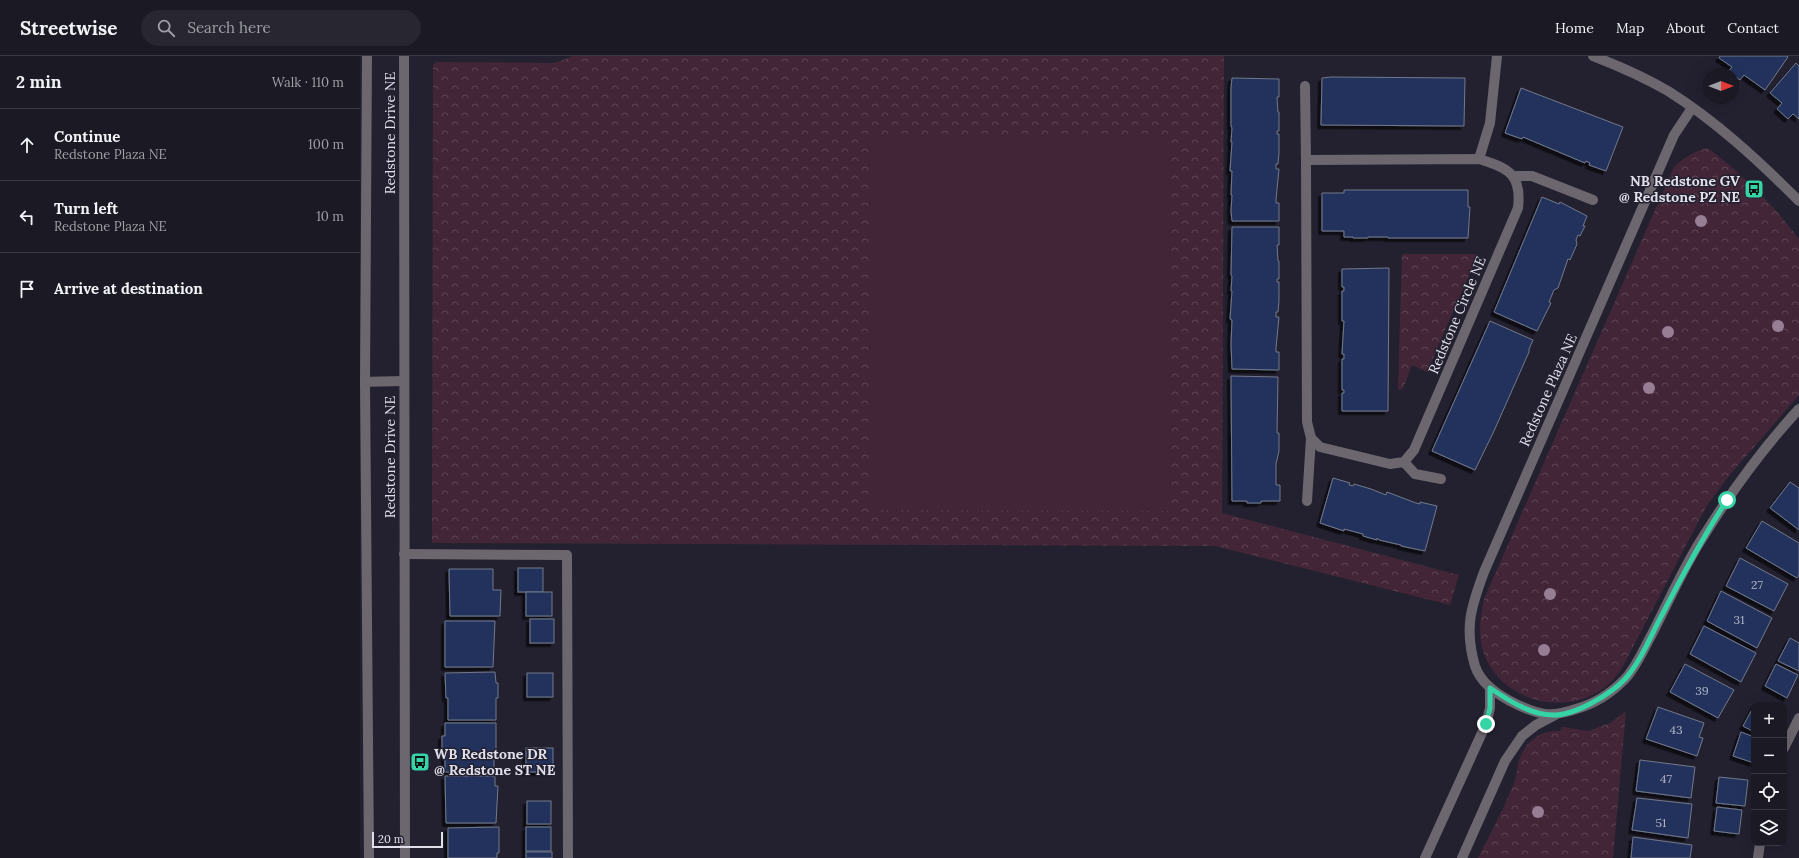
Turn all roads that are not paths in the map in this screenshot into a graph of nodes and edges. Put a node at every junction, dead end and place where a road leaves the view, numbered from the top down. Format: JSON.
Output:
{"nodes":[{"id":1,"x":366,"y":56,"type":"edge"},
{"id":2,"x":404,"y":56,"type":"edge"},
{"id":3,"x":1497,"y":56,"type":"edge"},
{"id":4,"x":1593,"y":56,"type":"edge"},
{"id":5,"x":1305,"y":86,"type":"dead end"},
{"id":6,"x":1692,"y":108,"type":"junction"},
{"id":7,"x":1480,"y":159,"type":"junction"},
{"id":8,"x":1306,"y":160,"type":"junction"},
{"id":9,"x":1514,"y":176,"type":"junction"},
{"id":10,"x":1593,"y":200,"type":"dead end"},
{"id":11,"x":1799,"y":201,"type":"edge"},
{"id":12,"x":404,"y":381,"type":"junction"},
{"id":13,"x":363,"y":382,"type":"edge"},
{"id":14,"x":1799,"y":409,"type":"edge"},
{"id":15,"x":1311,"y":438,"type":"junction"},
{"id":16,"x":1404,"y":462,"type":"junction"},
{"id":17,"x":1441,"y":479,"type":"dead end"},
{"id":18,"x":1307,"y":501,"type":"dead end"},
{"id":19,"x":404,"y":554,"type":"junction"},
{"id":20,"x":1490,"y":688,"type":"junction"},
{"id":21,"x":1555,"y":715,"type":"junction"},
{"id":22,"x":1799,"y":718,"type":"edge"},
{"id":23,"x":1787,"y":742,"type":"edge"},
{"id":24,"x":1760,"y":846,"type":"edge"},
{"id":25,"x":369,"y":858,"type":"edge"},
{"id":26,"x":405,"y":858,"type":"edge"},
{"id":27,"x":568,"y":858,"type":"edge"},
{"id":28,"x":1425,"y":858,"type":"edge"},
{"id":29,"x":1462,"y":858,"type":"edge"},
{"id":30,"x":1758,"y":858,"type":"edge"}],
"edges":[{"from":1,"to":13,"type":"street","name":"Redstone Drive NE"},
{"from":2,"to":12,"type":"street","name":"Redstone Drive NE"},
{"from":3,"to":7,"type":"street"},
{"from":4,"to":6,"type":"street"},
{"from":5,"to":8,"type":"street"},
{"from":6,"to":11,"type":"street"},
{"from":6,"to":20,"type":"street","name":"Redstone Plaza NE"},
{"from":7,"to":8,"type":"street"},
{"from":7,"to":9,"type":"street"},
{"from":8,"to":15,"type":"street"},
{"from":9,"to":10,"type":"street"},
{"from":9,"to":16,"type":"street","name":"Redstone Circle NE"},
{"from":12,"to":13,"type":"street"},
{"from":12,"to":19,"type":"street","name":"Redstone Drive NE"},
{"from":13,"to":25,"type":"street","name":"Redstone Drive NE"},
{"from":14,"to":21,"type":"street","name":"Redstone Plaza NE"},
{"from":15,"to":16,"type":"street"},
{"from":15,"to":18,"type":"street"},
{"from":16,"to":17,"type":"street"},
{"from":19,"to":26,"type":"street","name":"Redstone Drive NE"},
{"from":19,"to":27,"type":"street"},
{"from":20,"to":21,"type":"street","name":"Redstone Plaza NE"},
{"from":20,"to":28,"type":"street"},
{"from":21,"to":29,"type":"street","name":"Redstone Plaza NE"},
{"from":22,"to":23,"type":"street"},
{"from":24,"to":30,"type":"street"}]}
